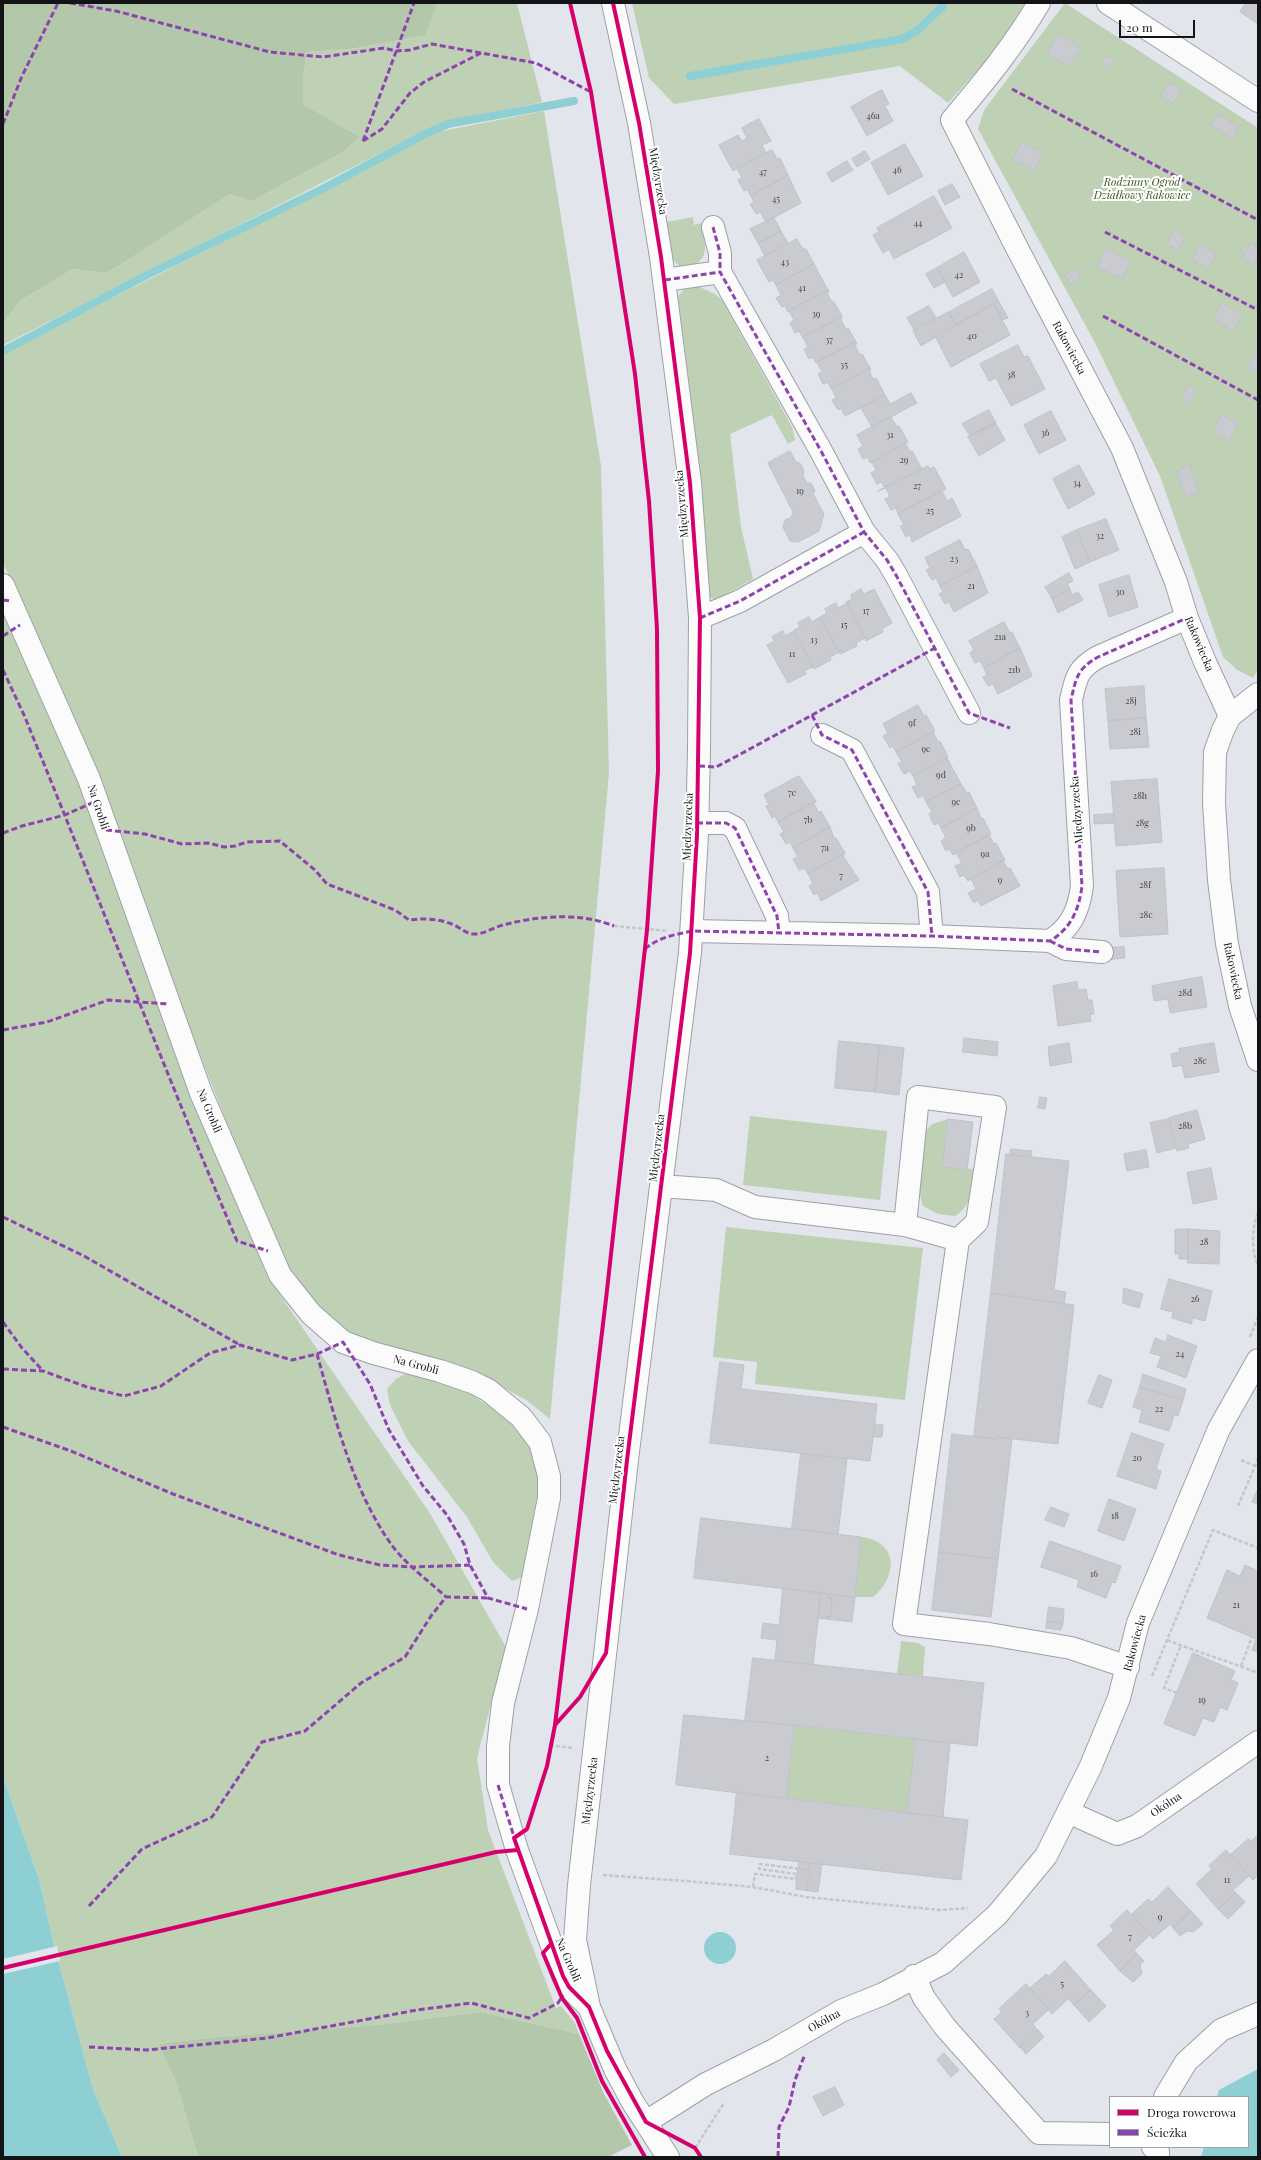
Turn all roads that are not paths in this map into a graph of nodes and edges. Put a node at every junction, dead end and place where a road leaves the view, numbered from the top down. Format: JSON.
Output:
{"nodes":[{"id":1,"x":613,"y":3,"type":"edge"},
{"id":2,"x":1039,"y":3,"type":"edge"},
{"id":3,"x":1108,"y":3,"type":"edge"},
{"id":4,"x":1258,"y":101,"type":"edge"},
{"id":5,"x":713,"y":227,"type":"dead end"},
{"id":6,"x":720,"y":272,"type":"junction"},
{"id":7,"x":665,"y":280,"type":"junction"},
{"id":8,"x":864,"y":532,"type":"junction"},
{"id":9,"x":3,"y":585,"type":"edge"},
{"id":10,"x":700,"y":618,"type":"junction"},
{"id":11,"x":1187,"y":618,"type":"junction"},
{"id":12,"x":1258,"y":694,"type":"edge"},
{"id":13,"x":969,"y":713,"type":"dead end"},
{"id":14,"x":1230,"y":716,"type":"junction"},
{"id":15,"x":822,"y":735,"type":"dead end"},
{"id":16,"x":697,"y":823,"type":"junction"},
{"id":17,"x":682,"y":931,"type":"junction"},
{"id":18,"x":779,"y":933,"type":"junction"},
{"id":19,"x":932,"y":936,"type":"junction"},
{"id":20,"x":1050,"y":941,"type":"junction"},
{"id":21,"x":1102,"y":952,"type":"dead end"},
{"id":22,"x":1258,"y":1060,"type":"edge"},
{"id":23,"x":661,"y":1186,"type":"junction"},
{"id":24,"x":905,"y":1225,"type":"junction"},
{"id":25,"x":958,"y":1240,"type":"junction"},
{"id":26,"x":1258,"y":1360,"type":"edge"},
{"id":27,"x":1128,"y":1667,"type":"junction"},
{"id":28,"x":1258,"y":1742,"type":"edge"},
{"id":29,"x":1068,"y":1812,"type":"junction"},
{"id":30,"x":997,"y":1915,"type":"joint"},
{"id":31,"x":914,"y":1976,"type":"junction"},
{"id":32,"x":589,"y":2007,"type":"junction"},
{"id":33,"x":1258,"y":2014,"type":"edge"},
{"id":34,"x":1166,"y":2096,"type":"edge"},
{"id":35,"x":646,"y":2122,"type":"junction"},
{"id":36,"x":1109,"y":2134,"type":"edge"},
{"id":37,"x":1155,"y":2148,"type":"edge"},
{"id":38,"x":668,"y":2157,"type":"edge"},
{"id":39,"x":1158,"y":2157,"type":"edge"}],
"edges":[{"from":1,"to":7,"type":"street","name":"Międzyrzecka"},
{"from":2,"to":11,"type":"street","name":"Rakowiecka"},
{"from":3,"to":4,"type":"street"},
{"from":5,"to":6,"type":"street"},
{"from":6,"to":7,"type":"street"},
{"from":6,"to":8,"type":"street"},
{"from":7,"to":10,"type":"street","name":"Międzyrzecka"},
{"from":8,"to":10,"type":"street"},
{"from":8,"to":13,"type":"street"},
{"from":9,"to":32,"type":"street","name":"Na Grobli"},
{"from":10,"to":16,"type":"street","name":"Międzyrzecka"},
{"from":11,"to":14,"type":"street","name":"Rakowiecka"},
{"from":11,"to":20,"type":"street","name":"Międzyrzecka"},
{"from":12,"to":14,"type":"street","name":"Rakowiecka"},
{"from":14,"to":22,"type":"street","name":"Rakowiecka"},
{"from":15,"to":19,"type":"street"},
{"from":16,"to":17,"type":"street","name":"Międzyrzecka"},
{"from":16,"to":18,"type":"street","name":"Międzyrzecka"},
{"from":17,"to":18,"type":"street"},
{"from":17,"to":23,"type":"street","name":"Międzyrzecka"},
{"from":18,"to":19,"type":"street"},
{"from":19,"to":20,"type":"street"},
{"from":20,"to":21,"type":"street"},
{"from":23,"to":24,"type":"street"},
{"from":23,"to":32,"type":"street","name":"Międzyrzecka"},
{"from":24,"to":25,"type":"street"},
{"from":24,"to":25,"type":"street"},
{"from":25,"to":27,"type":"street"},
{"from":26,"to":27,"type":"street","name":"Rakowiecka"},
{"from":27,"to":29,"type":"street","name":"Rakowiecka"},
{"from":28,"to":29,"type":"street","name":"Okólna"},
{"from":29,"to":30,"type":"street","name":"Rakowiecka"},
{"from":30,"to":31,"type":"street","name":"Okólna"},
{"from":31,"to":35,"type":"street","name":"Okólna"},
{"from":31,"to":36,"type":"street"},
{"from":32,"to":35,"type":"street","name":"Na Grobli"},
{"from":33,"to":34,"type":"street"},
{"from":35,"to":38,"type":"street","name":"Na Grobli"},
{"from":37,"to":39,"type":"street"}]}
